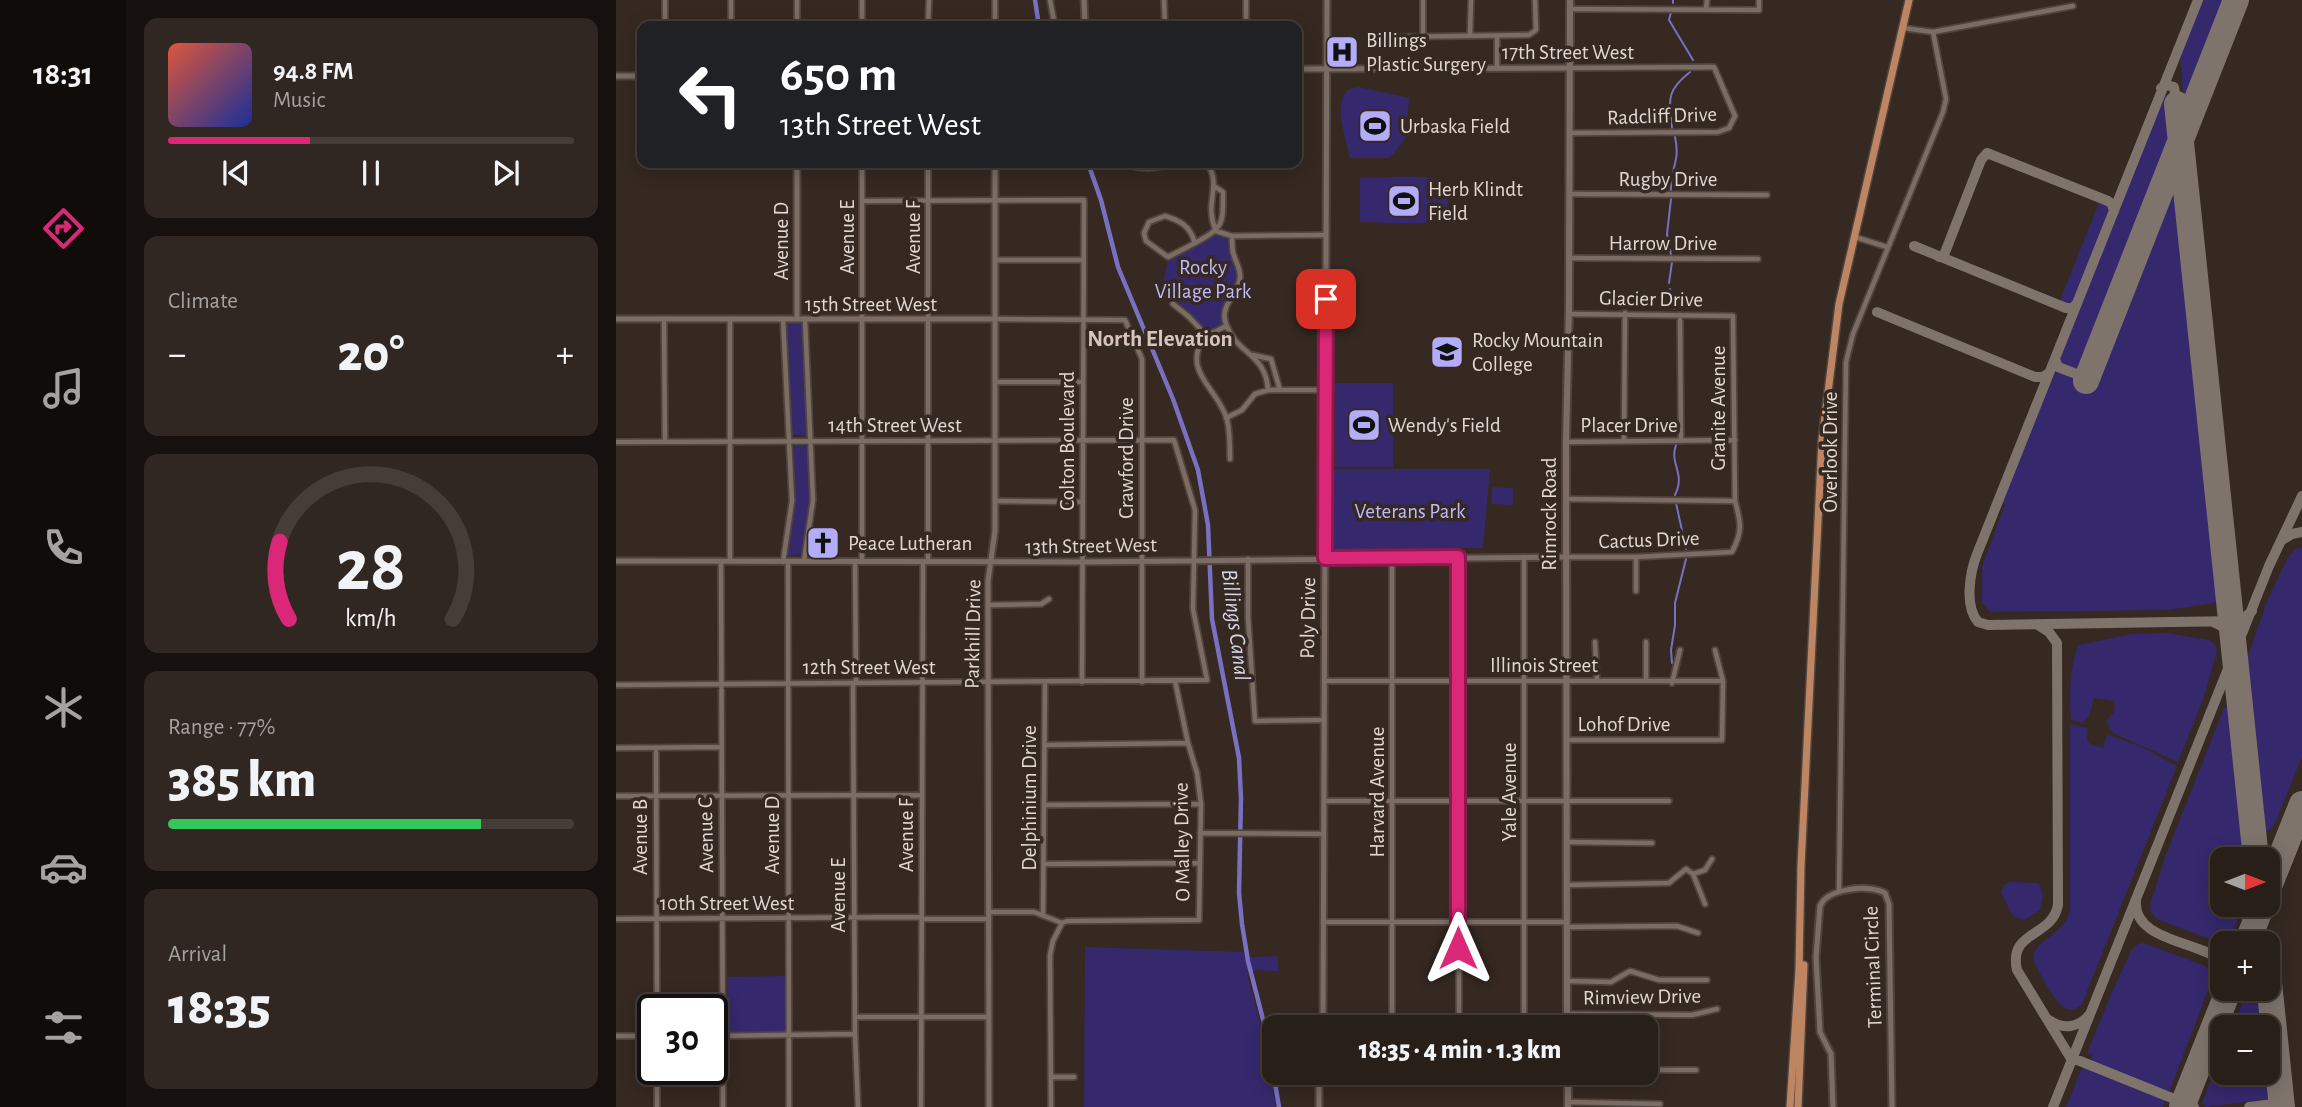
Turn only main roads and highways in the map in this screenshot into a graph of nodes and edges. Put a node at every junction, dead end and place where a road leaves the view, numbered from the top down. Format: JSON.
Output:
{"nodes":[{"id":1,"x":1570,"y":0,"type":"edge"},
{"id":2,"x":1909,"y":0,"type":"edge"},
{"id":3,"x":1800,"y":877,"type":"junction"},
{"id":4,"x":1567,"y":1015,"type":"edge"},
{"id":5,"x":1567,"y":1085,"type":"edge"},
{"id":6,"x":1568,"y":1105,"type":"edge"},
{"id":7,"x":1788,"y":1107,"type":"edge"},
{"id":8,"x":1798,"y":1107,"type":"edge"}],
"edges":[{"from":1,"to":4,"type":"main road","name":"Rimrock Road"},
{"from":2,"to":3,"type":"highway"},
{"from":3,"to":7,"type":"highway"},
{"from":3,"to":8,"type":"highway"},
{"from":5,"to":6,"type":"main road"}]}
